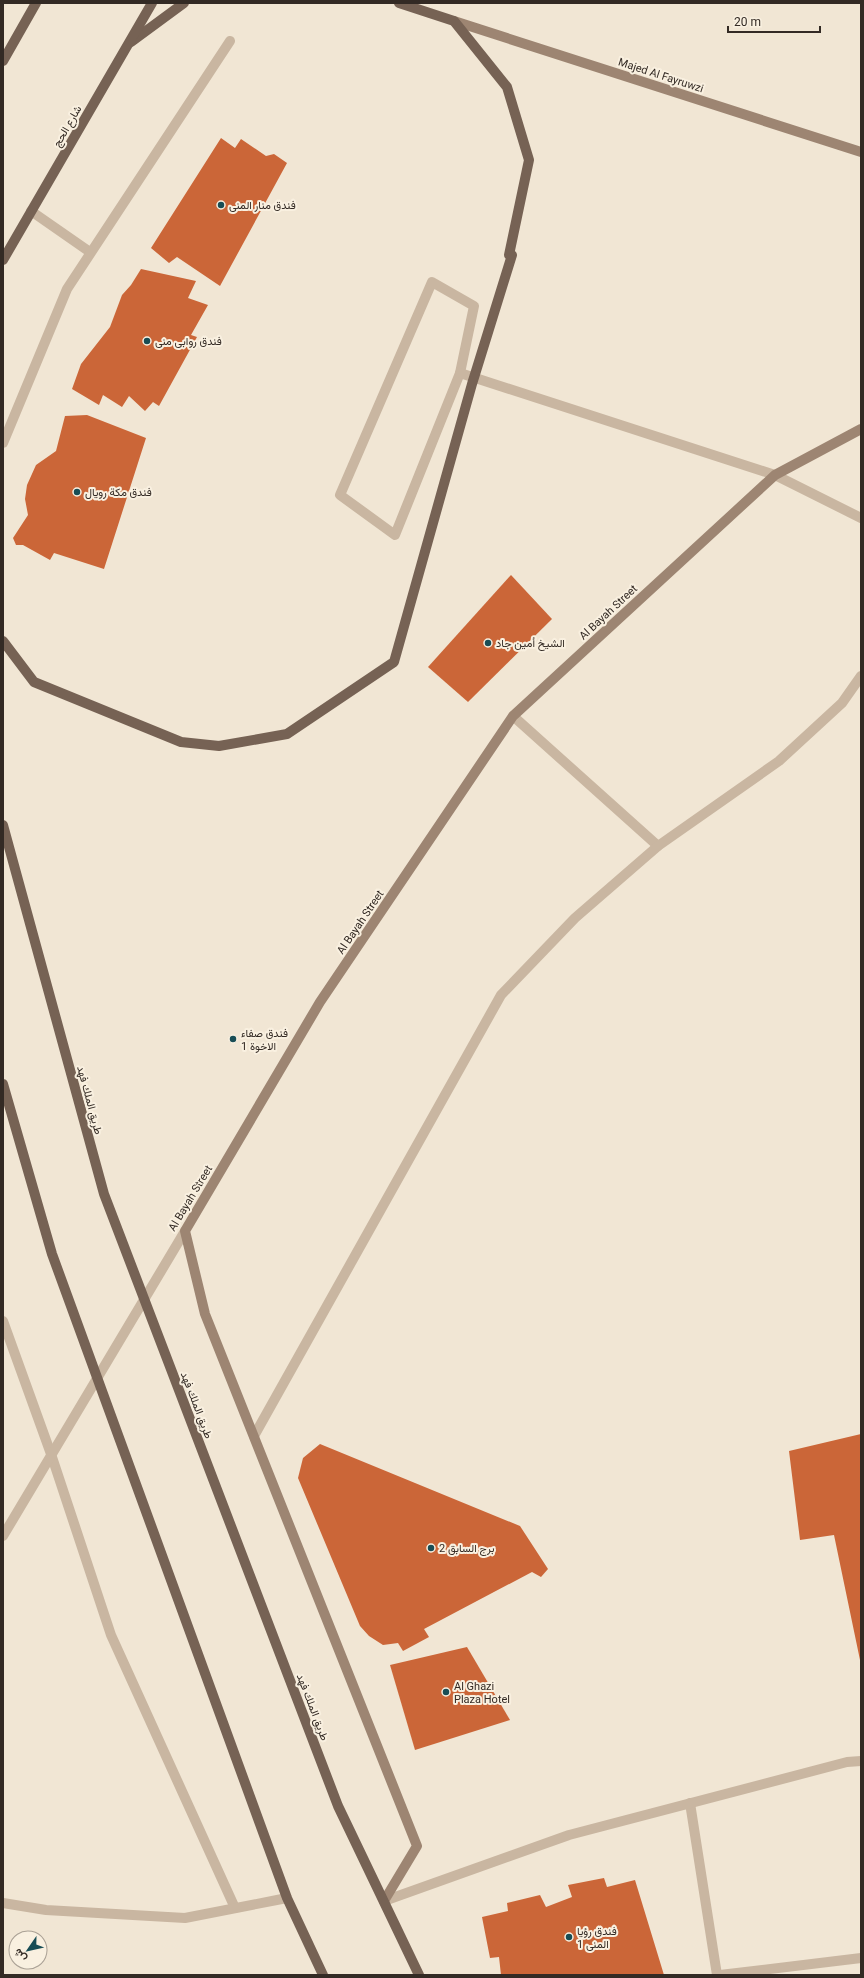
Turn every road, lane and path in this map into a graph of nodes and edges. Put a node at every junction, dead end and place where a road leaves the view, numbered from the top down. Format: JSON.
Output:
{"nodes":[{"id":1,"x":36,"y":3,"type":"edge"},
{"id":2,"x":152,"y":3,"type":"edge"},
{"id":3,"x":184,"y":3,"type":"edge"},
{"id":4,"x":399,"y":3,"type":"edge"},
{"id":5,"x":454,"y":21,"type":"junction"},
{"id":6,"x":230,"y":41,"type":"dead end"},
{"id":7,"x":128,"y":45,"type":"junction"},
{"id":8,"x":3,"y":61,"type":"edge"},
{"id":9,"x":861,"y":152,"type":"edge"},
{"id":10,"x":32,"y":211,"type":"junction"},
{"id":11,"x":90,"y":252,"type":"junction"},
{"id":12,"x":3,"y":260,"type":"edge"},
{"id":13,"x":460,"y":373,"type":"junction"},
{"id":14,"x":861,"y":429,"type":"edge"},
{"id":15,"x":3,"y":443,"type":"edge"},
{"id":16,"x":775,"y":475,"type":"junction"},
{"id":17,"x":861,"y":518,"type":"edge"},
{"id":18,"x":3,"y":641,"type":"edge"},
{"id":19,"x":861,"y":676,"type":"edge"},
{"id":20,"x":513,"y":716,"type":"junction"},
{"id":21,"x":3,"y":825,"type":"edge"},
{"id":22,"x":658,"y":846,"type":"junction"},
{"id":23,"x":3,"y":1084,"type":"edge"},
{"id":24,"x":185,"y":1230,"type":"junction"},
{"id":25,"x":3,"y":1321,"type":"edge"},
{"id":26,"x":254,"y":1436,"type":"junction"},
{"id":27,"x":52,"y":1454,"type":"junction"},
{"id":28,"x":3,"y":1536,"type":"edge"},
{"id":29,"x":861,"y":1761,"type":"edge"},
{"id":30,"x":690,"y":1803,"type":"junction"},
{"id":31,"x":287,"y":1898,"type":"junction"},
{"id":32,"x":384,"y":1901,"type":"junction"},
{"id":33,"x":3,"y":1903,"type":"edge"},
{"id":34,"x":235,"y":1908,"type":"junction"},
{"id":35,"x":861,"y":1958,"type":"edge"},
{"id":36,"x":323,"y":1975,"type":"edge"},
{"id":37,"x":419,"y":1975,"type":"edge"},
{"id":38,"x":719,"y":1975,"type":"edge"}],
"edges":[{"from":1,"to":8,"type":"main road"},
{"from":2,"to":7,"type":"main road","name":"شارع الحج"},
{"from":3,"to":7,"type":"main road"},
{"from":4,"to":5,"type":"main road"},
{"from":5,"to":9,"type":"street","name":"Majed Al Fayruwzi"},
{"from":5,"to":18,"type":"main road"},
{"from":6,"to":11,"type":"street"},
{"from":7,"to":10,"type":"main road","name":"شارع الحج"},
{"from":10,"to":11,"type":"street"},
{"from":10,"to":12,"type":"main road","name":"شارع الحج"},
{"from":11,"to":15,"type":"street"},
{"from":13,"to":13,"type":"street"},
{"from":13,"to":16,"type":"street"},
{"from":14,"to":16,"type":"street","name":"Al Bayah Street"},
{"from":16,"to":17,"type":"street"},
{"from":16,"to":20,"type":"street","name":"Al Bayah Street"},
{"from":19,"to":22,"type":"street"},
{"from":20,"to":22,"type":"street"},
{"from":20,"to":24,"type":"street","name":"Al Bayah Street"},
{"from":21,"to":32,"type":"main road","name":"طريق الملك فهد"},
{"from":22,"to":26,"type":"street"},
{"from":23,"to":31,"type":"main road"},
{"from":24,"to":26,"type":"street"},
{"from":24,"to":27,"type":"street","name":"Al Bayah Street"},
{"from":25,"to":27,"type":"street"},
{"from":26,"to":32,"type":"street"},
{"from":27,"to":28,"type":"street","name":"Al Bayah Street"},
{"from":27,"to":34,"type":"street"},
{"from":29,"to":30,"type":"street"},
{"from":30,"to":32,"type":"street"},
{"from":30,"to":38,"type":"street"},
{"from":31,"to":34,"type":"street"},
{"from":31,"to":36,"type":"main road"},
{"from":32,"to":37,"type":"main road","name":"طريق الملك فهد"},
{"from":33,"to":34,"type":"street"},
{"from":35,"to":38,"type":"street"}]}
